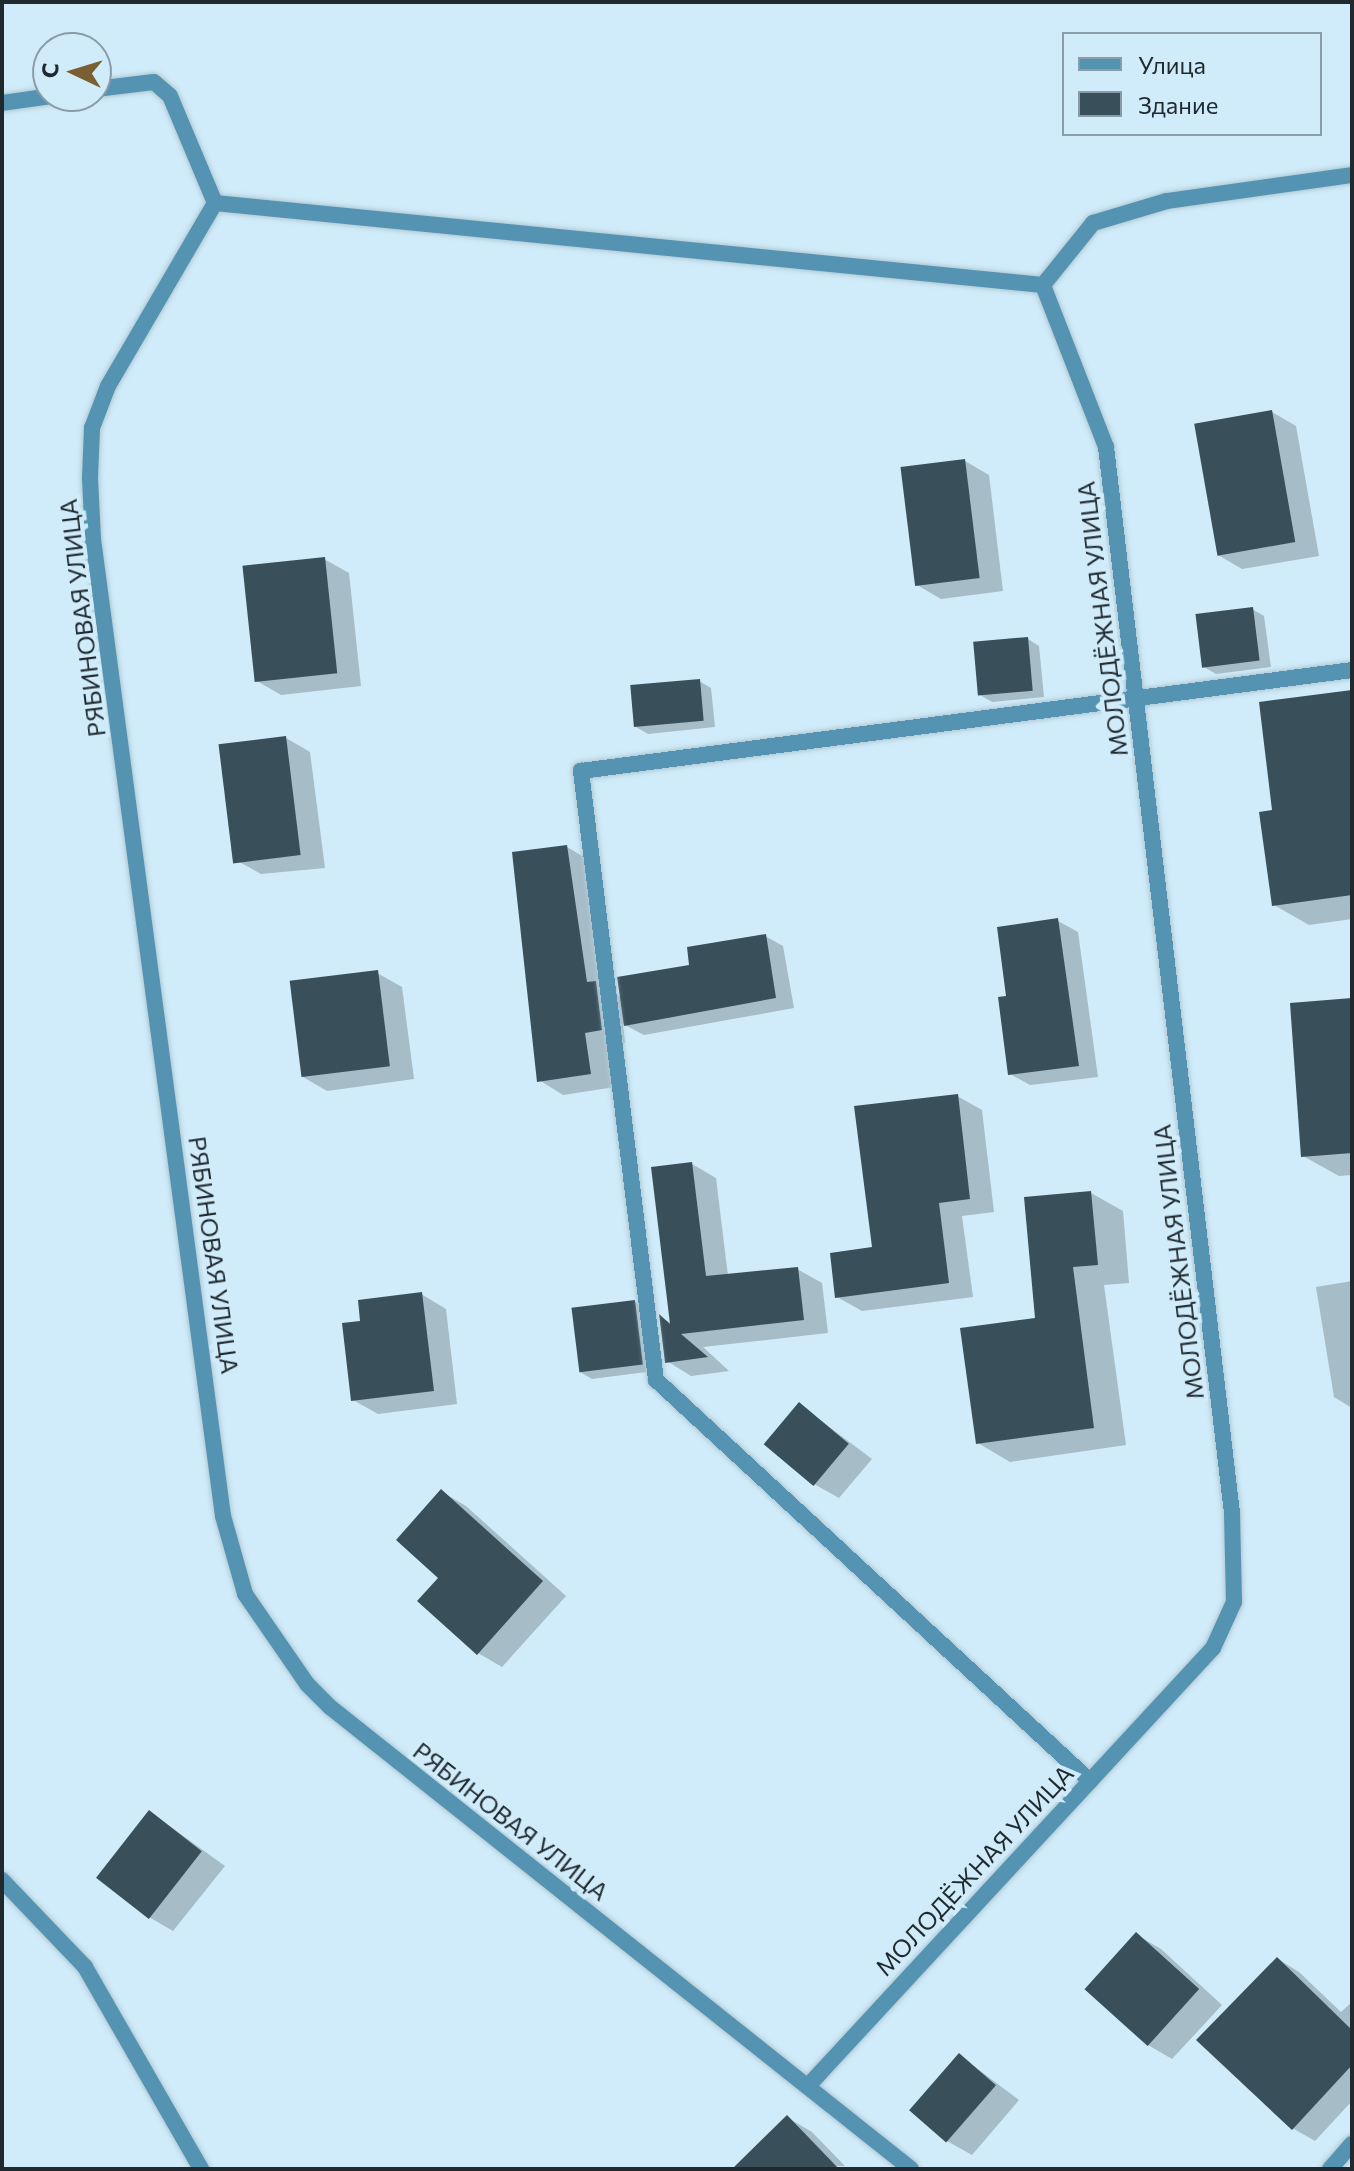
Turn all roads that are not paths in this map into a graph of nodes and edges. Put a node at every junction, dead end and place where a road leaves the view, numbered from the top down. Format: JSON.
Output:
{"nodes":[{"id":1,"x":112,"y":87,"type":"edge"},
{"id":2,"x":32,"y":99,"type":"edge"},
{"id":3,"x":2,"y":103,"type":"edge"},
{"id":4,"x":1352,"y":175,"type":"edge"},
{"id":5,"x":215,"y":203,"type":"junction"},
{"id":6,"x":1043,"y":285,"type":"junction"},
{"id":7,"x":1352,"y":670,"type":"edge"},
{"id":8,"x":1136,"y":701,"type":"junction"},
{"id":9,"x":1090,"y":1781,"type":"junction"},
{"id":10,"x":2,"y":1880,"type":"edge"},
{"id":11,"x":808,"y":2086,"type":"junction"},
{"id":12,"x":1352,"y":2144,"type":"edge"},
{"id":13,"x":201,"y":2169,"type":"edge"},
{"id":14,"x":911,"y":2169,"type":"edge"},
{"id":15,"x":1330,"y":2169,"type":"edge"}],
"edges":[{"from":1,"to":5,"type":"street"},
{"from":2,"to":3,"type":"street"},
{"from":4,"to":6,"type":"street"},
{"from":5,"to":6,"type":"street"},
{"from":5,"to":11,"type":"street","name":"РЯБИНОВАЯ УЛИЦА"},
{"from":6,"to":8,"type":"street","name":"МОЛОДЁЖНАЯ УЛИЦА"},
{"from":7,"to":8,"type":"street"},
{"from":8,"to":9,"type":"street","name":"МОЛОДЁЖНАЯ УЛИЦА"},
{"from":8,"to":9,"type":"street"},
{"from":9,"to":11,"type":"street","name":"МОЛОДЁЖНАЯ УЛИЦА"},
{"from":10,"to":13,"type":"street"},
{"from":11,"to":14,"type":"street","name":"РЯБИНОВАЯ УЛИЦА"},
{"from":12,"to":15,"type":"street"}]}
